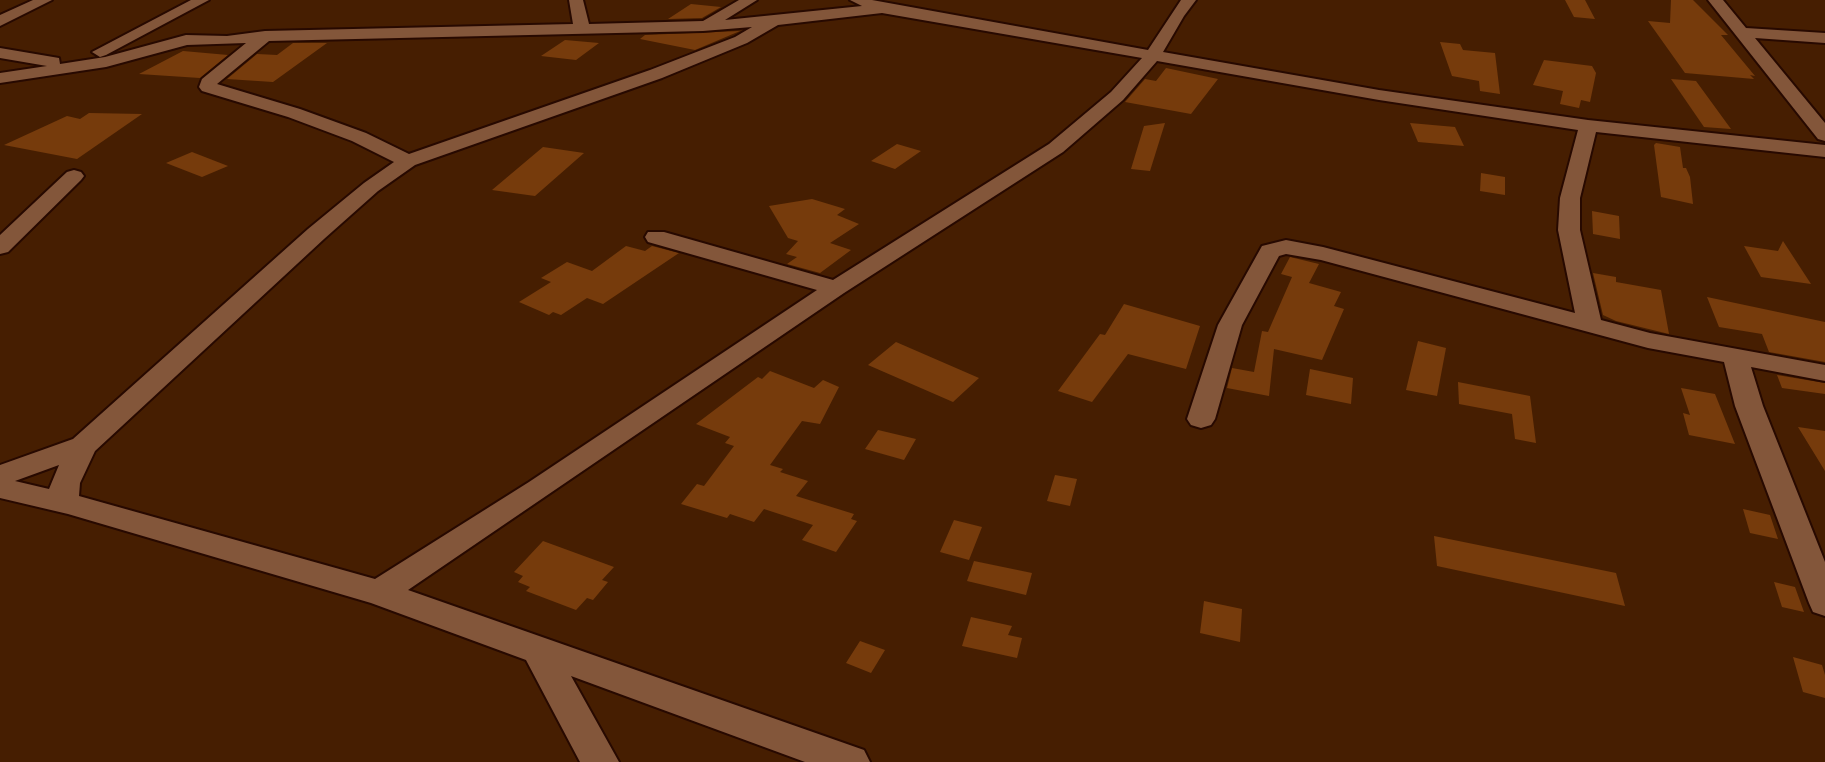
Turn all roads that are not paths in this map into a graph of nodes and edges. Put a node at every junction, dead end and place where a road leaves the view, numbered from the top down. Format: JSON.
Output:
{"nodes":[{"id":1,"x":45,"y":0,"type":"edge"},
{"id":2,"x":202,"y":0,"type":"edge"},
{"id":3,"x":576,"y":0,"type":"edge"},
{"id":4,"x":750,"y":0,"type":"edge"},
{"id":5,"x":858,"y":0,"type":"edge"},
{"id":6,"x":1189,"y":0,"type":"edge"},
{"id":7,"x":1715,"y":0,"type":"edge"},
{"id":8,"x":881,"y":8,"type":"junction"},
{"id":9,"x":0,"y":21,"type":"edge"},
{"id":10,"x":774,"y":21,"type":"junction"},
{"id":11,"x":703,"y":26,"type":"junction"},
{"id":12,"x":582,"y":29,"type":"junction"},
{"id":13,"x":1744,"y":33,"type":"junction"},
{"id":14,"x":265,"y":36,"type":"junction"},
{"id":15,"x":1825,"y":38,"type":"edge"},
{"id":16,"x":0,"y":53,"type":"edge"},
{"id":17,"x":1153,"y":56,"type":"junction"},
{"id":18,"x":71,"y":65,"type":"junction"},
{"id":19,"x":0,"y":78,"type":"edge"},
{"id":20,"x":1588,"y":126,"type":"junction"},
{"id":21,"x":1825,"y":135,"type":"edge"},
{"id":22,"x":1825,"y":150,"type":"edge"},
{"id":23,"x":408,"y":161,"type":"junction"},
{"id":24,"x":74,"y":176,"type":"dead end"},
{"id":25,"x":656,"y":237,"type":"dead end"},
{"id":26,"x":0,"y":247,"type":"edge"},
{"id":27,"x":836,"y":288,"type":"junction"},
{"id":28,"x":1590,"y":325,"type":"junction"},
{"id":29,"x":1735,"y":357,"type":"junction"},
{"id":30,"x":1825,"y":373,"type":"edge"},
{"id":31,"x":1201,"y":419,"type":"dead end"},
{"id":32,"x":83,"y":446,"type":"junction"},
{"id":33,"x":0,"y":476,"type":"edge"},
{"id":34,"x":0,"y":488,"type":"edge"},
{"id":35,"x":68,"y":504,"type":"junction"},
{"id":36,"x":379,"y":593,"type":"junction"},
{"id":37,"x":1825,"y":603,"type":"edge"},
{"id":38,"x":538,"y":650,"type":"junction"},
{"id":39,"x":600,"y":762,"type":"edge"},
{"id":40,"x":851,"y":762,"type":"edge"}],
"edges":[{"from":1,"to":9,"type":"street"},
{"from":2,"to":18,"type":"street"},
{"from":3,"to":12,"type":"street"},
{"from":4,"to":11,"type":"street"},
{"from":5,"to":8,"type":"street"},
{"from":6,"to":17,"type":"street"},
{"from":7,"to":13,"type":"street"},
{"from":8,"to":10,"type":"street"},
{"from":8,"to":17,"type":"street"},
{"from":10,"to":11,"type":"street"},
{"from":10,"to":23,"type":"street"},
{"from":11,"to":12,"type":"street"},
{"from":12,"to":14,"type":"street"},
{"from":13,"to":15,"type":"street"},
{"from":13,"to":21,"type":"street"},
{"from":14,"to":18,"type":"street"},
{"from":14,"to":23,"type":"street"},
{"from":16,"to":18,"type":"street"},
{"from":17,"to":20,"type":"street"},
{"from":17,"to":27,"type":"street"},
{"from":18,"to":19,"type":"street"},
{"from":20,"to":22,"type":"street"},
{"from":20,"to":28,"type":"street"},
{"from":23,"to":32,"type":"street"},
{"from":24,"to":26,"type":"street"},
{"from":25,"to":27,"type":"street"},
{"from":27,"to":36,"type":"street"},
{"from":28,"to":29,"type":"street"},
{"from":28,"to":31,"type":"street"},
{"from":29,"to":30,"type":"street"},
{"from":29,"to":37,"type":"street"},
{"from":32,"to":33,"type":"street"},
{"from":32,"to":35,"type":"street"},
{"from":34,"to":35,"type":"street"},
{"from":35,"to":36,"type":"street"},
{"from":36,"to":38,"type":"street"},
{"from":38,"to":39,"type":"street"},
{"from":38,"to":40,"type":"street"}]}
